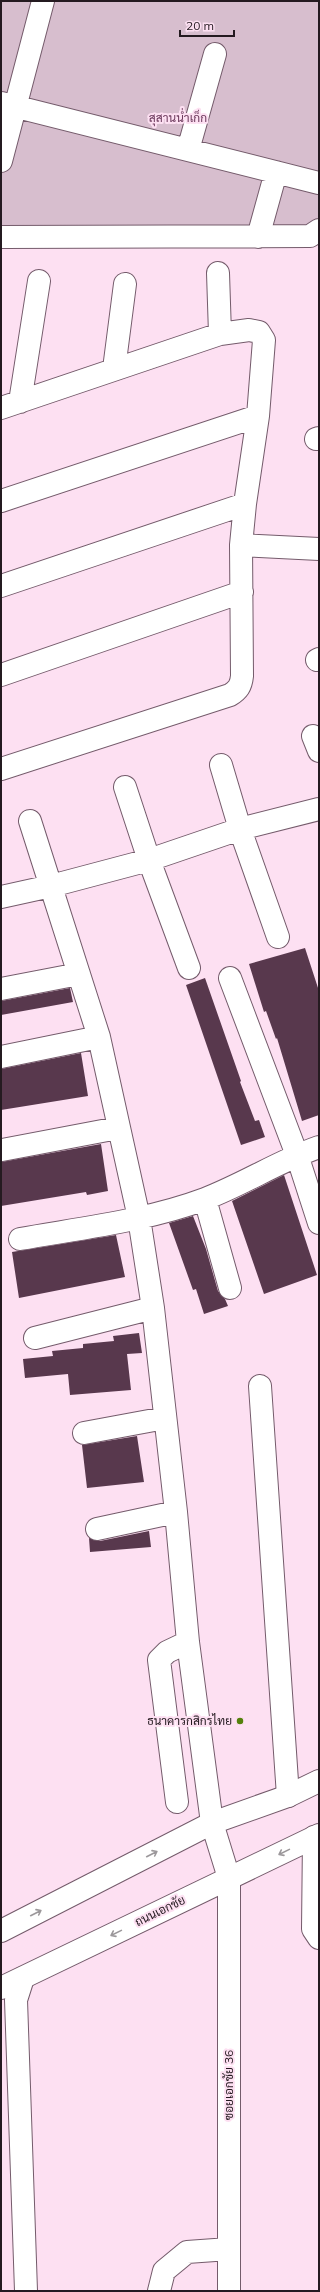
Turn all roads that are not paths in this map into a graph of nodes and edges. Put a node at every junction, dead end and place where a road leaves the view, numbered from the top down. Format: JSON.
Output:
{"nodes":[{"id":1,"x":43,"y":1,"type":"edge"},
{"id":2,"x":215,"y":54,"type":"dead end"},
{"id":3,"x":8,"y":105,"type":"edge"},
{"id":4,"x":188,"y":150,"type":"junction"},
{"id":5,"x":1,"y":161,"type":"edge"},
{"id":6,"x":276,"y":172,"type":"junction"},
{"id":7,"x":319,"y":183,"type":"edge"},
{"id":8,"x":319,"y":230,"type":"edge"},
{"id":9,"x":1,"y":237,"type":"edge"},
{"id":10,"x":258,"y":237,"type":"junction"},
{"id":11,"x":218,"y":272,"type":"dead end"},
{"id":12,"x":39,"y":281,"type":"dead end"},
{"id":13,"x":125,"y":284,"type":"dead end"},
{"id":14,"x":220,"y":334,"type":"junction"},
{"id":15,"x":114,"y":369,"type":"junction"},
{"id":16,"x":11,"y":405,"type":"edge"},
{"id":17,"x":258,"y":416,"type":"junction"},
{"id":18,"x":1,"y":501,"type":"edge"},
{"id":19,"x":245,"y":504,"type":"junction"},
{"id":20,"x":241,"y":545,"type":"junction"},
{"id":21,"x":319,"y":549,"type":"edge"},
{"id":22,"x":1,"y":586,"type":"edge"},
{"id":23,"x":242,"y":592,"type":"junction"},
{"id":24,"x":1,"y":675,"type":"edge"},
{"id":25,"x":221,"y":765,"type":"dead end"},
{"id":26,"x":1,"y":769,"type":"edge"},
{"id":27,"x":126,"y":787,"type":"dead end"},
{"id":28,"x":319,"y":809,"type":"edge"},
{"id":29,"x":30,"y":821,"type":"dead end"},
{"id":30,"x":240,"y":829,"type":"junction"},
{"id":31,"x":149,"y":860,"type":"junction"},
{"id":32,"x":51,"y":886,"type":"junction"},
{"id":33,"x":1,"y":897,"type":"edge"},
{"id":34,"x":278,"y":937,"type":"dead end"},
{"id":35,"x":189,"y":968,"type":"dead end"},
{"id":36,"x":79,"y":974,"type":"junction"},
{"id":37,"x":230,"y":978,"type":"dead end"},
{"id":38,"x":1,"y":989,"type":"edge"},
{"id":39,"x":99,"y":1037,"type":"junction"},
{"id":40,"x":1,"y":1057,"type":"edge"},
{"id":41,"x":118,"y":1128,"type":"junction"},
{"id":42,"x":319,"y":1147,"type":"edge"},
{"id":43,"x":2,"y":1150,"type":"dead end"},
{"id":44,"x":297,"y":1155,"type":"junction"},
{"id":45,"x":205,"y":1199,"type":"junction"},
{"id":46,"x":139,"y":1218,"type":"junction"},
{"id":47,"x":319,"y":1223,"type":"edge"},
{"id":48,"x":20,"y":1239,"type":"dead end"},
{"id":49,"x":230,"y":1288,"type":"dead end"},
{"id":50,"x":153,"y":1308,"type":"junction"},
{"id":51,"x":36,"y":1338,"type":"dead end"},
{"id":52,"x":260,"y":1386,"type":"dead end"},
{"id":53,"x":165,"y":1418,"type":"junction"},
{"id":54,"x":84,"y":1433,"type":"dead end"},
{"id":55,"x":176,"y":1512,"type":"junction"},
{"id":56,"x":97,"y":1529,"type":"dead end"},
{"id":57,"x":188,"y":1642,"type":"junction"},
{"id":58,"x":319,"y":1781,"type":"edge"},
{"id":59,"x":288,"y":1796,"type":"junction"},
{"id":60,"x":177,"y":1802,"type":"dead end"},
{"id":61,"x":212,"y":1823,"type":"junction"},
{"id":62,"x":317,"y":1836,"type":"edge"},
{"id":63,"x":229,"y":1878,"type":"junction"},
{"id":64,"x":1,"y":1931,"type":"edge"},
{"id":65,"x":319,"y":1938,"type":"edge"},
{"id":66,"x":23,"y":1978,"type":"junction"},
{"id":67,"x":1,"y":1988,"type":"edge"},
{"id":68,"x":229,"y":2250,"type":"junction"},
{"id":69,"x":26,"y":2291,"type":"edge"},
{"id":70,"x":158,"y":2291,"type":"edge"},
{"id":71,"x":229,"y":2291,"type":"edge"}],
"edges":[{"from":1,"to":3,"type":"street"},
{"from":2,"to":4,"type":"street"},
{"from":3,"to":4,"type":"street"},
{"from":3,"to":5,"type":"street"},
{"from":4,"to":6,"type":"street"},
{"from":6,"to":7,"type":"street"},
{"from":6,"to":10,"type":"street"},
{"from":8,"to":10,"type":"street"},
{"from":9,"to":10,"type":"street"},
{"from":11,"to":14,"type":"street"},
{"from":12,"to":16,"type":"street"},
{"from":13,"to":15,"type":"street"},
{"from":14,"to":15,"type":"street"},
{"from":14,"to":17,"type":"street"},
{"from":15,"to":16,"type":"street"},
{"from":17,"to":18,"type":"street"},
{"from":17,"to":19,"type":"street"},
{"from":19,"to":20,"type":"street"},
{"from":19,"to":22,"type":"street"},
{"from":20,"to":21,"type":"street"},
{"from":20,"to":23,"type":"street"},
{"from":23,"to":24,"type":"street"},
{"from":23,"to":26,"type":"street"},
{"from":25,"to":30,"type":"street"},
{"from":27,"to":31,"type":"street"},
{"from":28,"to":30,"type":"street"},
{"from":29,"to":32,"type":"street","name":"ซอยเอกชัย 36"},
{"from":30,"to":31,"type":"street"},
{"from":30,"to":34,"type":"street"},
{"from":31,"to":32,"type":"street"},
{"from":31,"to":35,"type":"street"},
{"from":32,"to":33,"type":"street"},
{"from":32,"to":36,"type":"street","name":"ซอยเอกชัย 36"},
{"from":36,"to":38,"type":"street"},
{"from":36,"to":39,"type":"street","name":"ซอยเอกชัย 36"},
{"from":37,"to":44,"type":"street"},
{"from":39,"to":40,"type":"street"},
{"from":39,"to":41,"type":"street","name":"ซอยเอกชัย 36"},
{"from":41,"to":43,"type":"street"},
{"from":41,"to":46,"type":"street","name":"ซอยเอกชัย 36"},
{"from":42,"to":44,"type":"street"},
{"from":44,"to":45,"type":"street"},
{"from":44,"to":47,"type":"street"},
{"from":45,"to":46,"type":"street"},
{"from":45,"to":49,"type":"street"},
{"from":46,"to":48,"type":"street"},
{"from":46,"to":50,"type":"street","name":"ซอยเอกชัย 36"},
{"from":50,"to":51,"type":"street"},
{"from":50,"to":53,"type":"street","name":"ซอยเอกชัย 36"},
{"from":52,"to":59,"type":"street"},
{"from":53,"to":54,"type":"street"},
{"from":53,"to":55,"type":"street","name":"ซอยเอกชัย 36"},
{"from":55,"to":56,"type":"street"},
{"from":55,"to":57,"type":"street","name":"ซอยเอกชัย 36"},
{"from":57,"to":60,"type":"street"},
{"from":57,"to":61,"type":"street","name":"ซอยเอกชัย 36"},
{"from":58,"to":59,"type":"street"},
{"from":59,"to":61,"type":"street"},
{"from":61,"to":63,"type":"street","name":"ซอยเอกชัย 36"},
{"from":64,"to":61,"type":"street","one_way":true},
{"from":62,"to":63,"type":"street","name":"ถนนเอกชัย","one_way":true},
{"from":62,"to":65,"type":"street"},
{"from":63,"to":66,"type":"street","name":"ถนนเอกชัย","one_way":true},
{"from":63,"to":68,"type":"street","name":"ซอยเอกชัย 36"},
{"from":66,"to":67,"type":"street","name":"ถนนเอกชัย"},
{"from":66,"to":69,"type":"street"},
{"from":68,"to":70,"type":"street"},
{"from":68,"to":71,"type":"street","name":"ซอยเอกชัย 36"}]}
